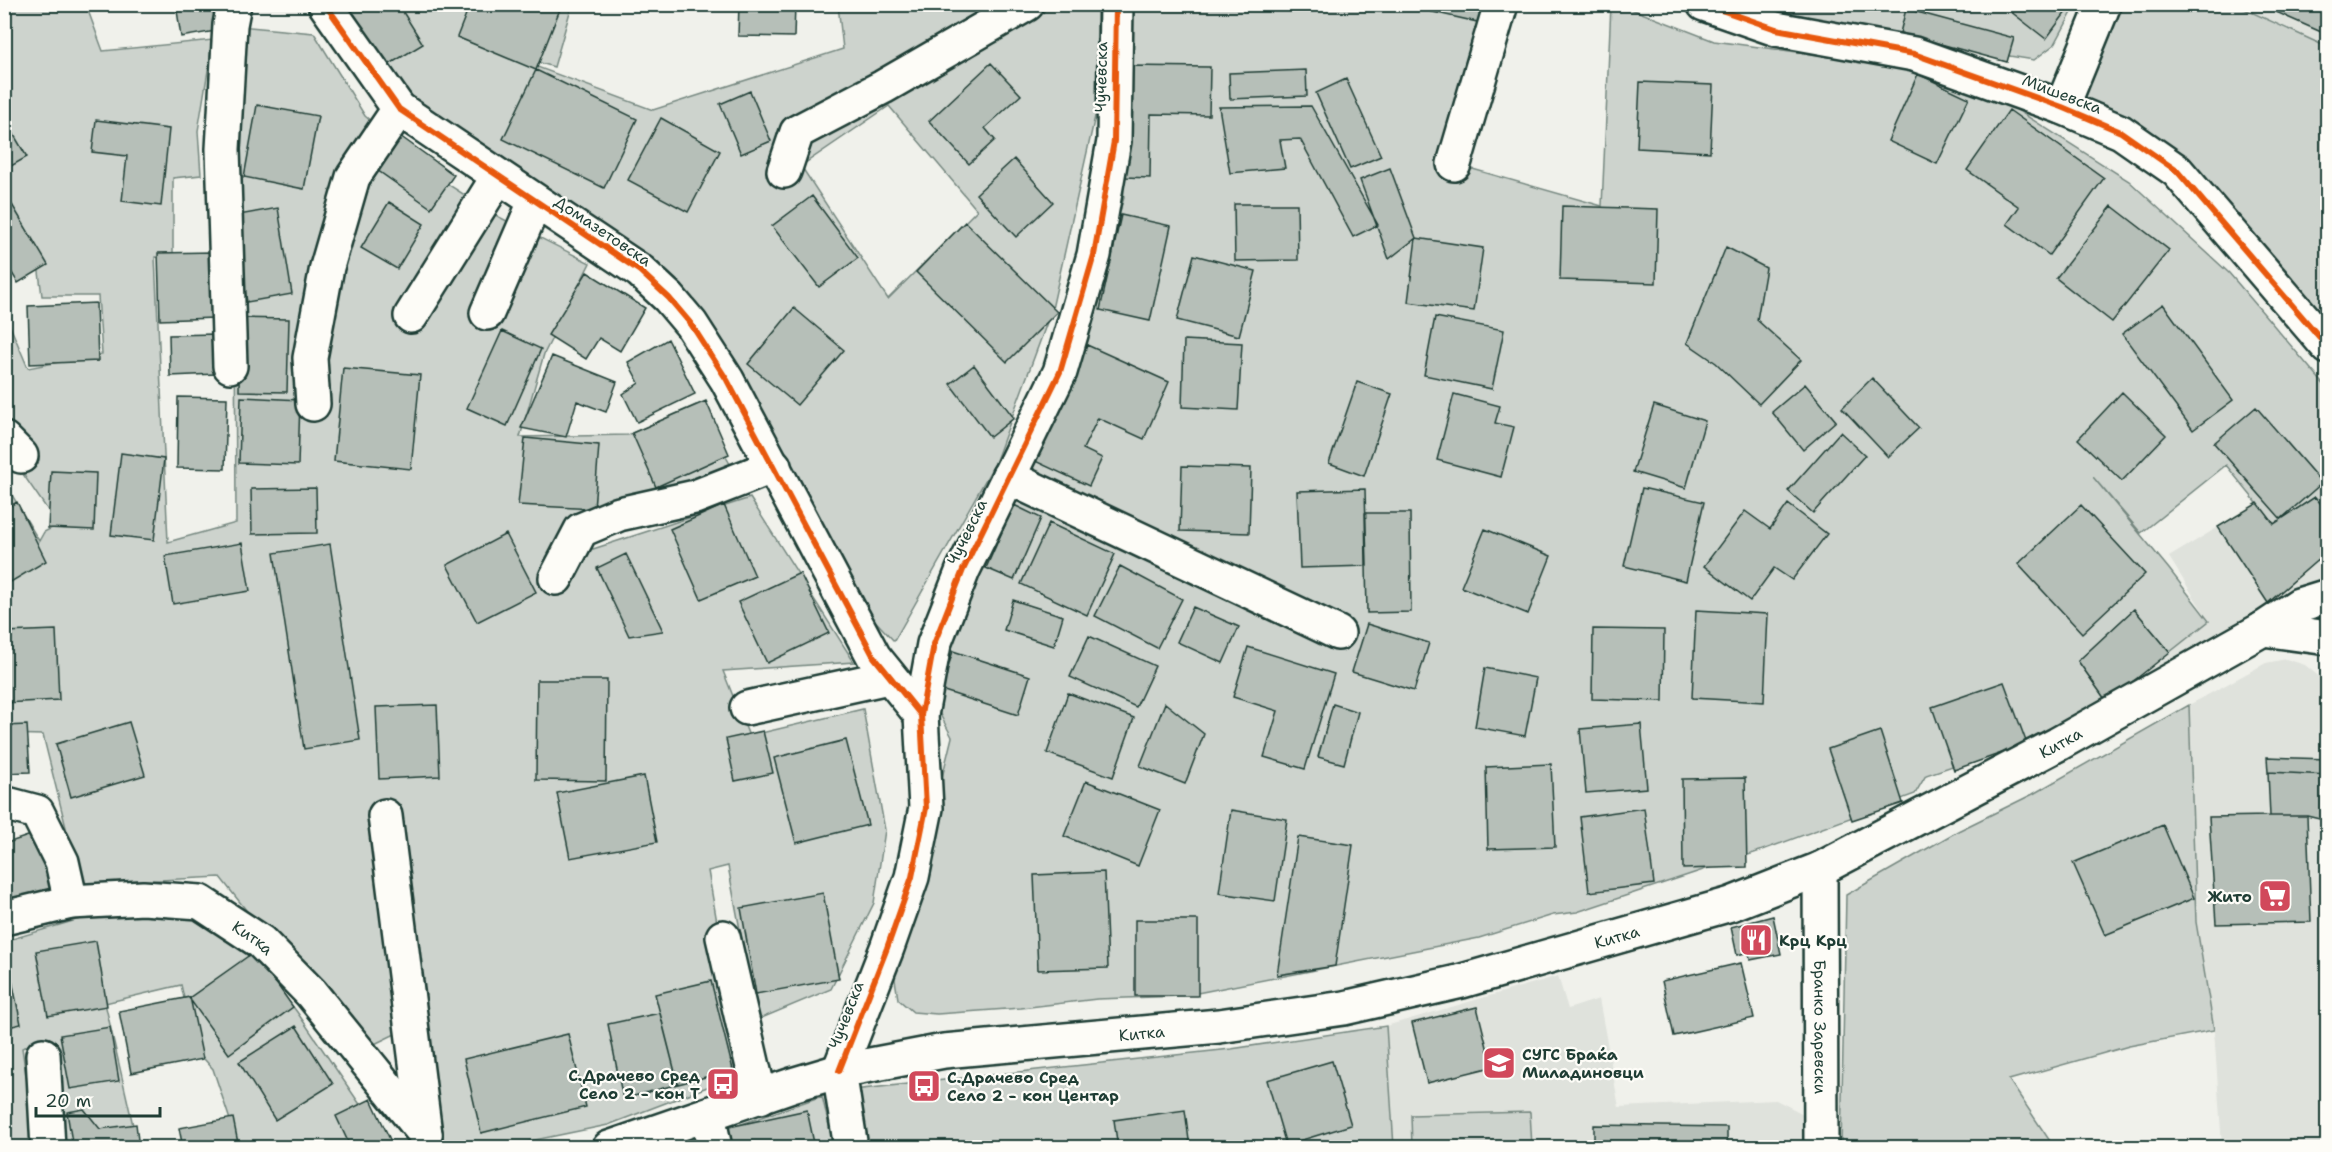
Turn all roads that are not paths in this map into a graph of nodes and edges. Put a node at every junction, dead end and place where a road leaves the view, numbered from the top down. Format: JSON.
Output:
{"nodes":[{"id":1,"x":234,"y":4,"type":"edge"},
{"id":2,"x":325,"y":4,"type":"edge"},
{"id":3,"x":1027,"y":4,"type":"edge"},
{"id":4,"x":1116,"y":4,"type":"edge"},
{"id":5,"x":1502,"y":4,"type":"edge"},
{"id":6,"x":1704,"y":4,"type":"edge"},
{"id":7,"x":2104,"y":4,"type":"edge"},
{"id":8,"x":2062,"y":107,"type":"junction"},
{"id":9,"x":399,"y":109,"type":"junction"},
{"id":10,"x":1454,"y":164,"type":"dead end"},
{"id":11,"x":784,"y":171,"type":"dead end"},
{"id":12,"x":498,"y":177,"type":"junction"},
{"id":13,"x":535,"y":202,"type":"junction"},
{"id":14,"x":487,"y":313,"type":"dead end"},
{"id":15,"x":411,"y":316,"type":"dead end"},
{"id":16,"x":2328,"y":347,"type":"edge"},
{"id":17,"x":230,"y":366,"type":"dead end"},
{"id":18,"x":313,"y":404,"type":"dead end"},
{"id":19,"x":774,"y":466,"type":"junction"},
{"id":20,"x":1008,"y":477,"type":"junction"},
{"id":21,"x":556,"y":578,"type":"dead end"},
{"id":22,"x":2328,"y":596,"type":"edge"},
{"id":23,"x":2263,"y":629,"type":"junction"},
{"id":24,"x":1338,"y":633,"type":"dead end"},
{"id":25,"x":2328,"y":638,"type":"edge"},
{"id":26,"x":889,"y":677,"type":"junction"},
{"id":27,"x":747,"y":708,"type":"dead end"},
{"id":28,"x":921,"y":715,"type":"junction"},
{"id":29,"x":7,"y":804,"type":"dead end"},
{"id":30,"x":386,"y":816,"type":"dead end"},
{"id":31,"x":1820,"y":869,"type":"junction"},
{"id":32,"x":71,"y":902,"type":"junction"},
{"id":33,"x":4,"y":918,"type":"edge"},
{"id":34,"x":723,"y":937,"type":"dead end"},
{"id":35,"x":43,"y":1055,"type":"dead end"},
{"id":36,"x":839,"y":1071,"type":"junction"},
{"id":37,"x":760,"y":1097,"type":"junction"},
{"id":38,"x":708,"y":1115,"type":"junction"},
{"id":39,"x":427,"y":1141,"type":"edge"},
{"id":40,"x":48,"y":1148,"type":"edge"},
{"id":41,"x":609,"y":1148,"type":"edge"},
{"id":42,"x":715,"y":1148,"type":"edge"},
{"id":43,"x":851,"y":1148,"type":"edge"},
{"id":44,"x":1821,"y":1148,"type":"edge"}],
"edges":[{"from":1,"to":17,"type":"street"},
{"from":2,"to":9,"type":"street","name":"Домазетовска"},
{"from":3,"to":11,"type":"street"},
{"from":4,"to":20,"type":"street","name":"Чучевска"},
{"from":5,"to":10,"type":"street"},
{"from":6,"to":8,"type":"street","name":"Мишевска"},
{"from":7,"to":8,"type":"street"},
{"from":8,"to":16,"type":"street","name":"Мишевска"},
{"from":9,"to":12,"type":"street","name":"Домазетовска"},
{"from":9,"to":18,"type":"street"},
{"from":12,"to":13,"type":"street","name":"Домазетовска"},
{"from":12,"to":15,"type":"street"},
{"from":13,"to":14,"type":"street"},
{"from":13,"to":19,"type":"street","name":"Домазетовска"},
{"from":19,"to":21,"type":"street"},
{"from":19,"to":26,"type":"street","name":"Домазетовска"},
{"from":20,"to":24,"type":"street"},
{"from":20,"to":28,"type":"street","name":"Чучевска"},
{"from":22,"to":23,"type":"street","name":"Китка"},
{"from":23,"to":25,"type":"street"},
{"from":23,"to":31,"type":"street","name":"Китка"},
{"from":26,"to":27,"type":"street"},
{"from":26,"to":28,"type":"street","name":"Домазетовска"},
{"from":28,"to":36,"type":"street","name":"Чучевска"},
{"from":29,"to":32,"type":"street"},
{"from":30,"to":39,"type":"street","name":"Китка"},
{"from":31,"to":36,"type":"street","name":"Китка"},
{"from":31,"to":44,"type":"street","name":"Бранко Заревски"},
{"from":32,"to":33,"type":"street","name":"Китка"},
{"from":32,"to":39,"type":"street","name":"Китка"},
{"from":34,"to":37,"type":"street"},
{"from":35,"to":40,"type":"street"},
{"from":36,"to":37,"type":"street","name":"Китка"},
{"from":36,"to":43,"type":"street"},
{"from":37,"to":38,"type":"street","name":"Китка"},
{"from":38,"to":41,"type":"street","name":"Китка"},
{"from":38,"to":42,"type":"street"}]}
